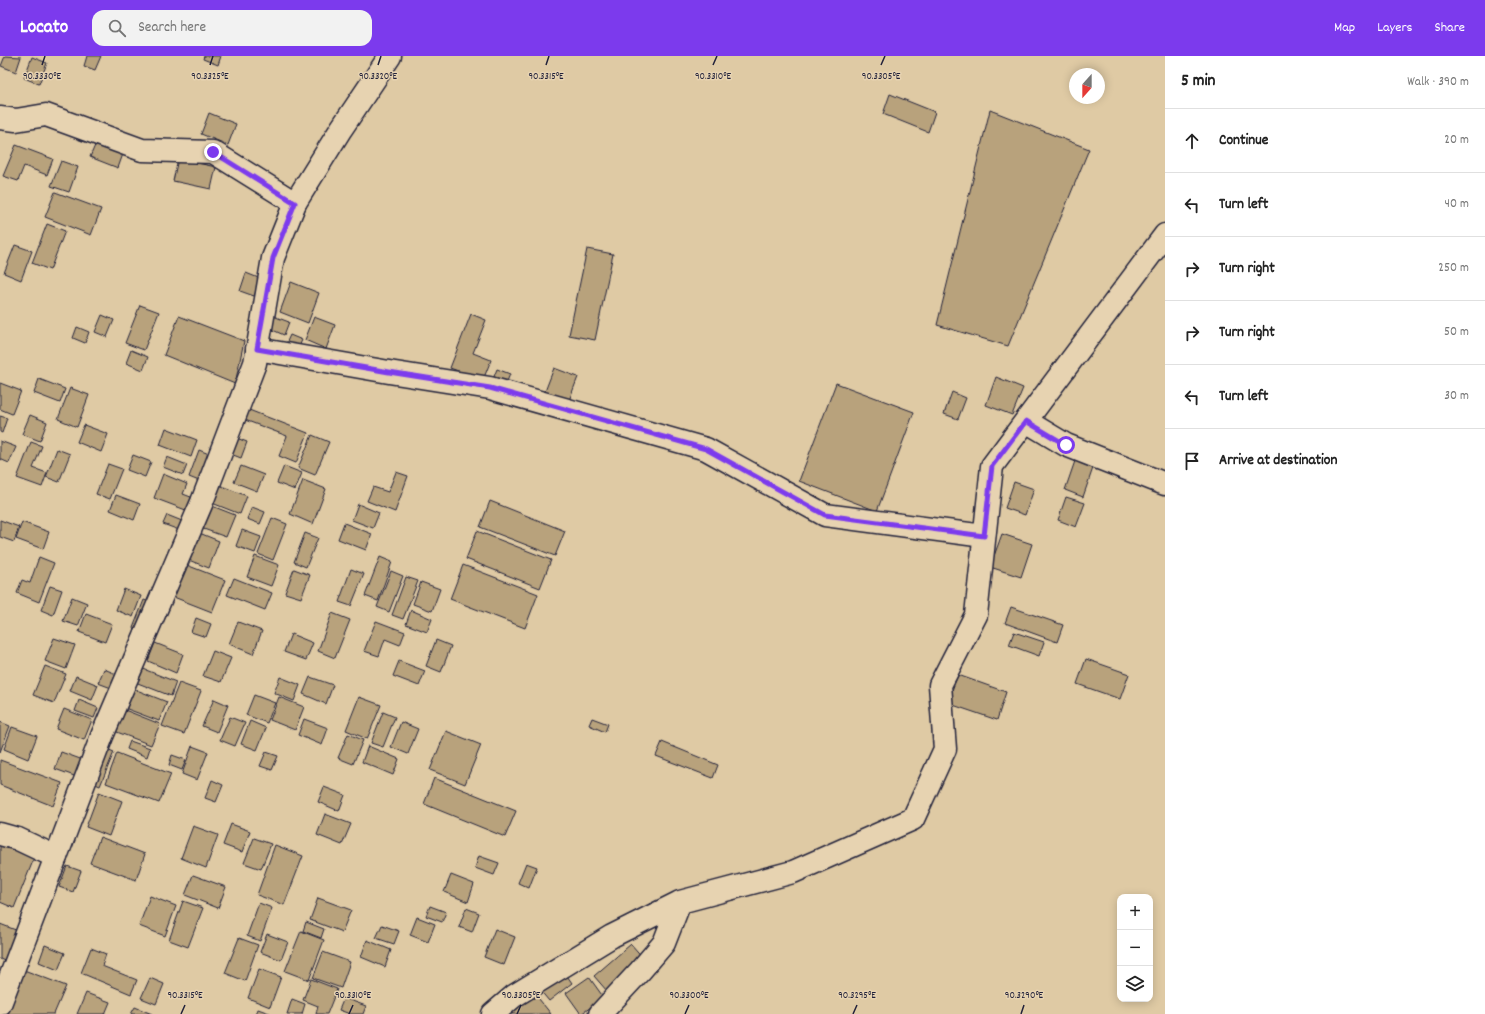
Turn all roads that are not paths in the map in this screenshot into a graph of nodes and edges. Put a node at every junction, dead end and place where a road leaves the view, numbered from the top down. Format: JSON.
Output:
{"nodes":[{"id":1,"x":390,"y":56,"type":"edge"},
{"id":2,"x":0,"y":118,"type":"edge"},
{"id":3,"x":295,"y":203,"type":"junction"},
{"id":4,"x":1165,"y":235,"type":"edge"},
{"id":5,"x":257,"y":349,"type":"junction"},
{"id":6,"x":1026,"y":421,"type":"junction"},
{"id":7,"x":1165,"y":484,"type":"edge"},
{"id":8,"x":984,"y":536,"type":"junction"},
{"id":9,"x":0,"y":834,"type":"edge"},
{"id":10,"x":56,"y":857,"type":"junction"},
{"id":11,"x":680,"y":902,"type":"junction"},
{"id":12,"x":0,"y":1004,"type":"edge"},
{"id":13,"x":493,"y":1014,"type":"edge"},
{"id":14,"x":600,"y":1014,"type":"edge"}],
"edges":[{"from":1,"to":3,"type":"street"},
{"from":2,"to":3,"type":"street"},
{"from":3,"to":5,"type":"street"},
{"from":4,"to":6,"type":"street"},
{"from":5,"to":8,"type":"street"},
{"from":5,"to":10,"type":"street"},
{"from":6,"to":7,"type":"street"},
{"from":6,"to":8,"type":"street"},
{"from":8,"to":11,"type":"street"},
{"from":9,"to":10,"type":"street"},
{"from":10,"to":12,"type":"street"},
{"from":11,"to":13,"type":"street"},
{"from":11,"to":14,"type":"street"}]}
